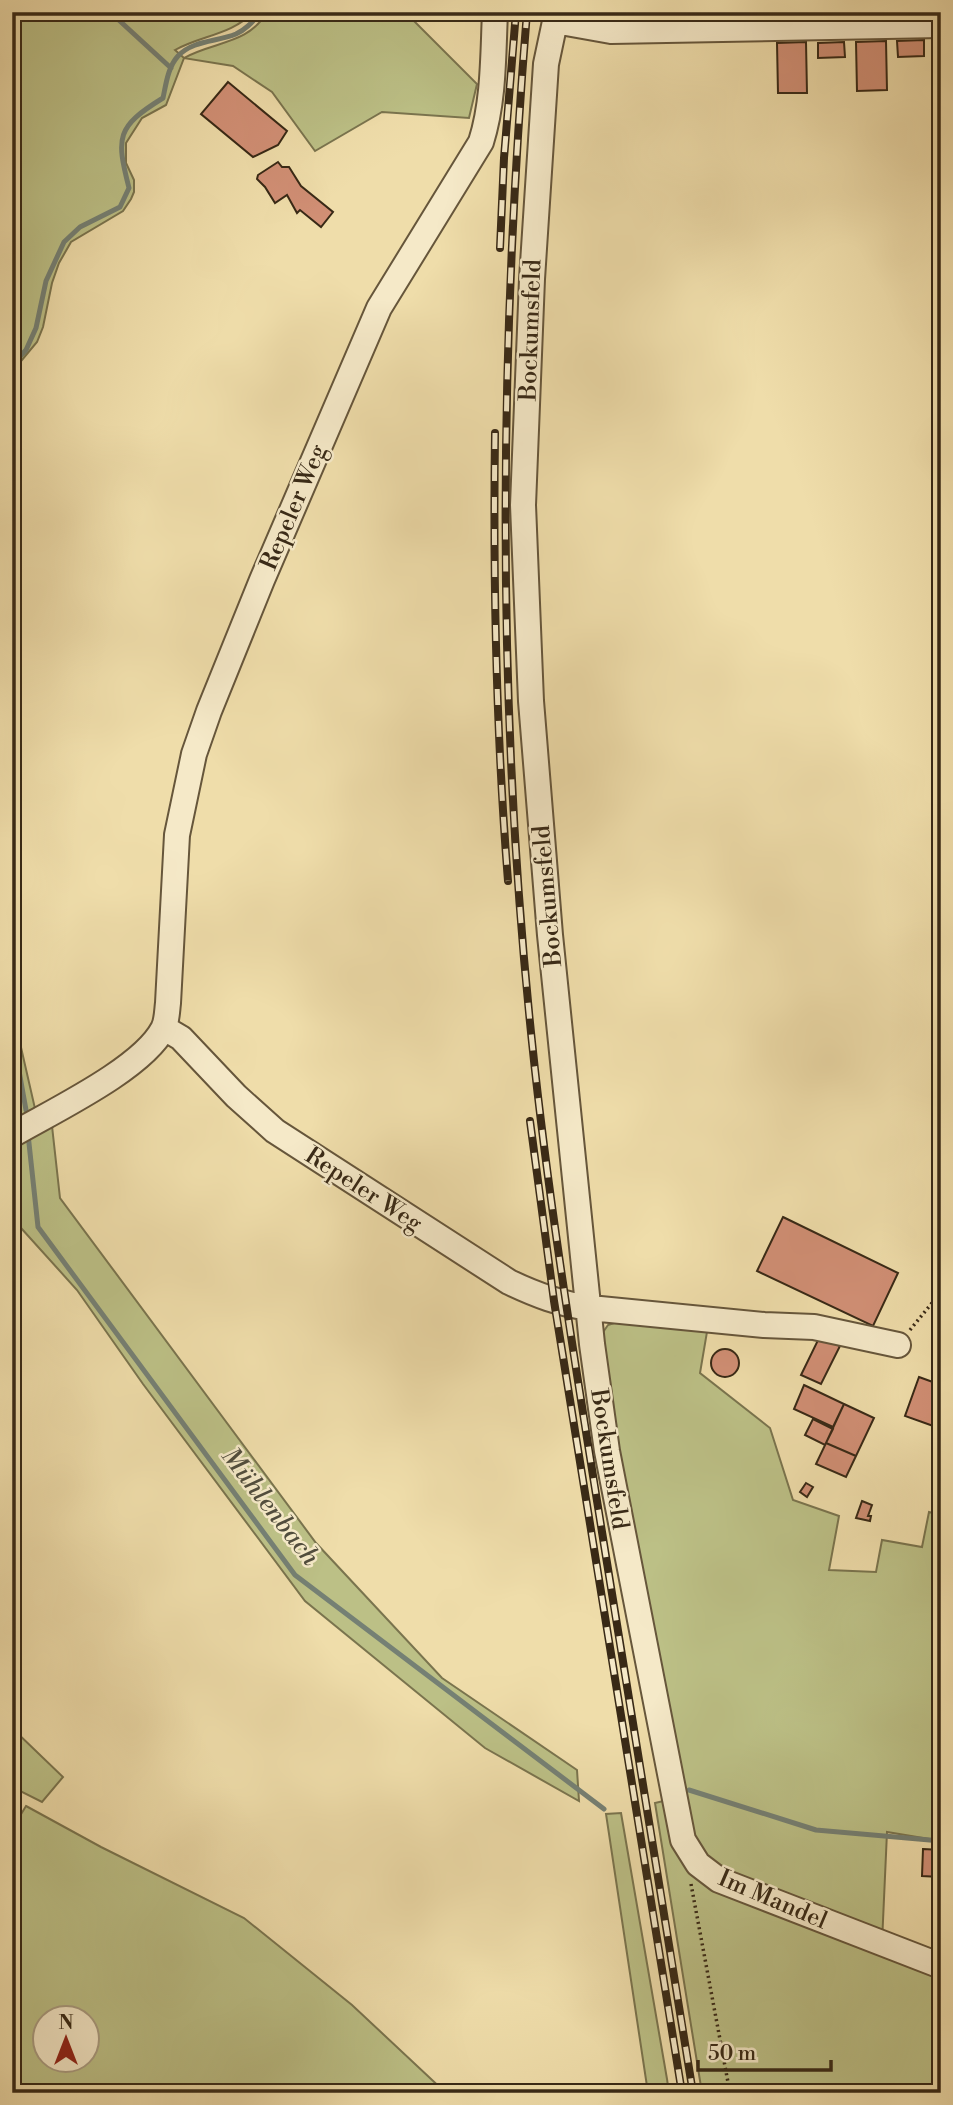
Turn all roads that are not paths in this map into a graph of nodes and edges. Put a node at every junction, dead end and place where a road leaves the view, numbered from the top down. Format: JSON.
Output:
{"nodes":[{"id":1,"x":495,"y":12,"type":"edge"},
{"id":2,"x":556,"y":16,"type":"edge"},
{"id":3,"x":941,"y":25,"type":"edge"},
{"id":4,"x":164,"y":1028,"type":"junction"},
{"id":5,"x":12,"y":1135,"type":"edge"},
{"id":6,"x":590,"y":1308,"type":"junction"},
{"id":7,"x":898,"y":1345,"type":"road end"},
{"id":8,"x":671,"y":1772,"type":"joint"},
{"id":9,"x":941,"y":1966,"type":"edge"}],
"edges":[{"from":1,"to":4,"type":"street","name":"Repeler Weg"},
{"from":2,"to":3,"type":"street"},
{"from":2,"to":6,"type":"street","name":"Bockumsfeld"},
{"from":4,"to":5,"type":"street"},
{"from":4,"to":6,"type":"street","name":"Repeler Weg"},
{"from":6,"to":7,"type":"street","name":"Repeler Weg"},
{"from":6,"to":8,"type":"street","name":"Bockumsfeld"},
{"from":8,"to":9,"type":"street","name":"Im Mandel"}]}
